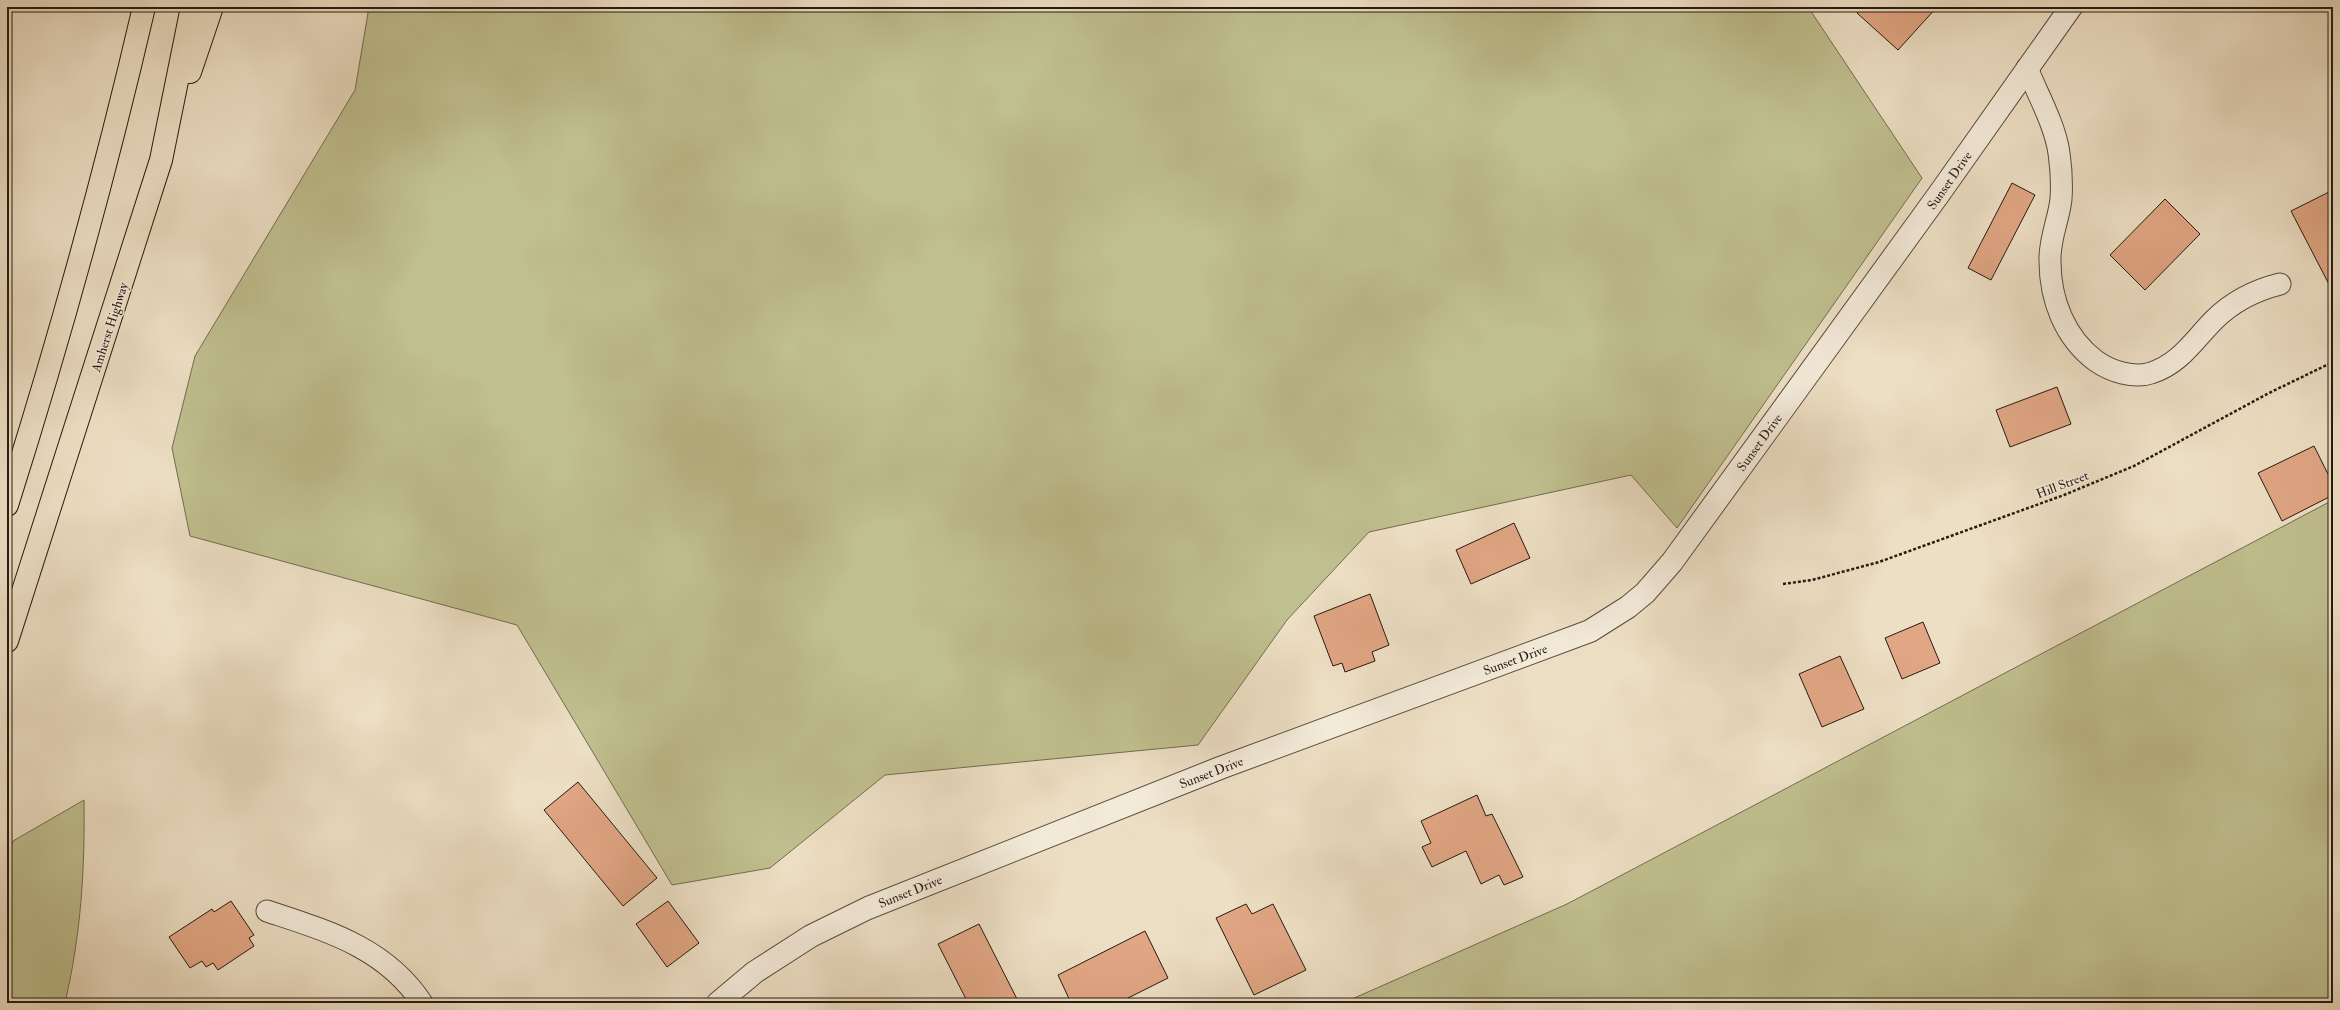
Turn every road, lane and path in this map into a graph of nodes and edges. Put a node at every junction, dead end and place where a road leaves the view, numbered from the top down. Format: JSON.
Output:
{"nodes":[{"id":1,"x":144,"y":7,"type":"edge"},
{"id":2,"x":192,"y":7,"type":"edge"},
{"id":3,"x":212,"y":7,"type":"edge"},
{"id":4,"x":2071,"y":7,"type":"edge"},
{"id":5,"x":2027,"y":68,"type":"junction"},
{"id":6,"x":161,"y":160,"type":"junction"},
{"id":7,"x":2280,"y":284,"type":"dead end"},
{"id":8,"x":2333,"y":362,"type":"edge"},
{"id":9,"x":7,"y":505,"type":"edge"},
{"id":10,"x":1783,"y":584,"type":"dead end"},
{"id":11,"x":7,"y":641,"type":"edge"},
{"id":12,"x":267,"y":911,"type":"dead end"},
{"id":13,"x":422,"y":1003,"type":"edge"},
{"id":14,"x":718,"y":1003,"type":"edge"}],
"edges":[{"from":1,"to":9,"type":"highway"},
{"from":2,"to":6,"type":"highway","name":"Amherst Highway"},
{"from":3,"to":6,"type":"highway"},
{"from":4,"to":5,"type":"street","name":"Sunset Drive"},
{"from":5,"to":7,"type":"lane"},
{"from":5,"to":14,"type":"street","name":"Sunset Drive"},
{"from":6,"to":11,"type":"highway","name":"Amherst Highway"},
{"from":8,"to":10,"type":"path","name":"Hill Street"},
{"from":12,"to":13,"type":"lane"}]}
